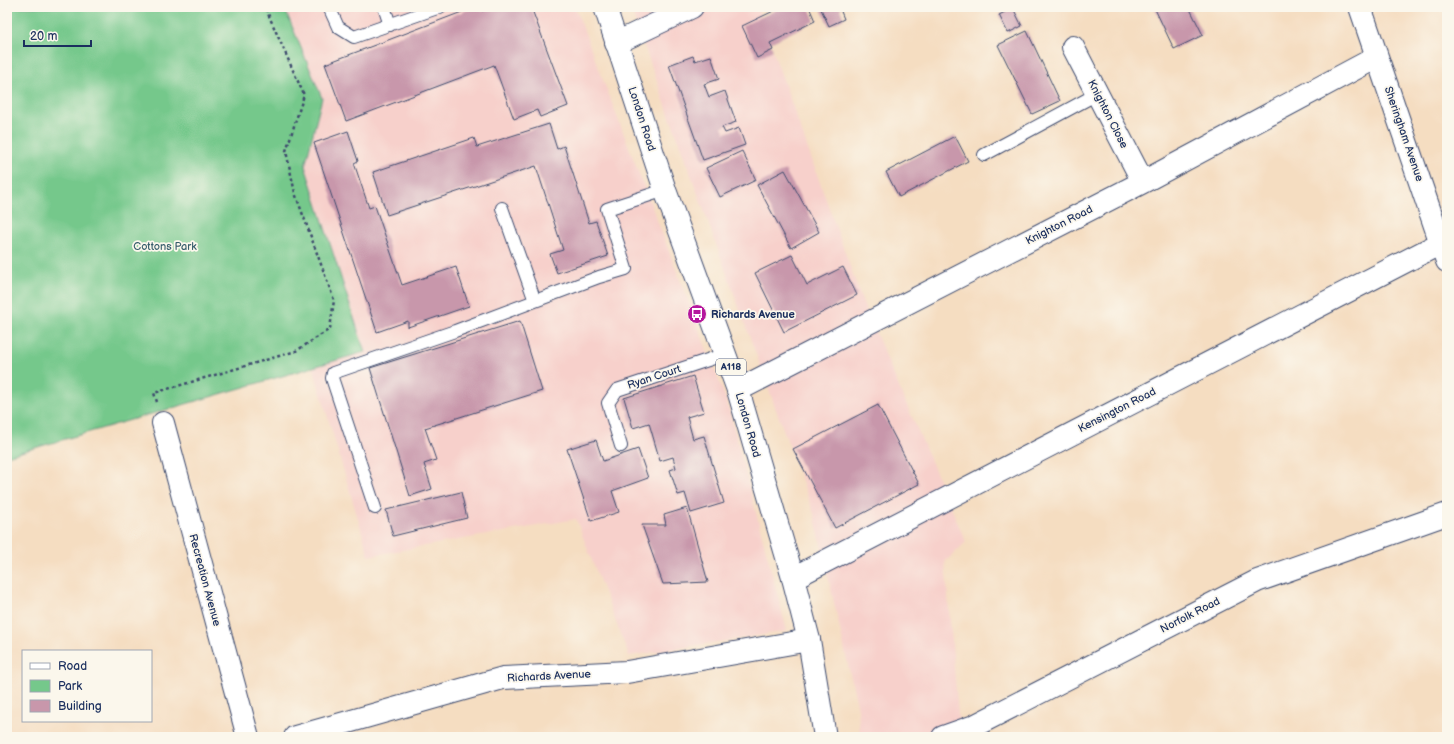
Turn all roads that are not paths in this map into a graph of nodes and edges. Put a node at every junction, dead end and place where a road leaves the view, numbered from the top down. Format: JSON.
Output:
{"nodes":[{"id":1,"x":329,"y":7,"type":"edge"},
{"id":2,"x":384,"y":7,"type":"edge"},
{"id":3,"x":440,"y":7,"type":"edge"},
{"id":4,"x":605,"y":7,"type":"edge"},
{"id":5,"x":692,"y":7,"type":"edge"},
{"id":6,"x":1360,"y":7,"type":"edge"},
{"id":7,"x":390,"y":25,"type":"junction"},
{"id":8,"x":616,"y":43,"type":"junction"},
{"id":9,"x":1073,"y":47,"type":"dead end"},
{"id":10,"x":1377,"y":57,"type":"junction"},
{"id":11,"x":1097,"y":94,"type":"junction"},
{"id":12,"x":984,"y":155,"type":"dead end"},
{"id":13,"x":1143,"y":182,"type":"junction"},
{"id":14,"x":666,"y":190,"type":"junction"},
{"id":15,"x":502,"y":208,"type":"dead end"},
{"id":16,"x":1444,"y":252,"type":"edge"},
{"id":17,"x":535,"y":301,"type":"junction"},
{"id":18,"x":726,"y":354,"type":"junction"},
{"id":19,"x":738,"y":390,"type":"junction"},
{"id":20,"x":163,"y":423,"type":"road end"},
{"id":21,"x":621,"y":446,"type":"dead end"},
{"id":22,"x":375,"y":508,"type":"dead end"},
{"id":23,"x":1447,"y":514,"type":"edge"},
{"id":24,"x":793,"y":578,"type":"junction"},
{"id":25,"x":809,"y":640,"type":"junction"},
{"id":26,"x":248,"y":737,"type":"edge"},
{"id":27,"x":295,"y":737,"type":"edge"},
{"id":28,"x":825,"y":737,"type":"edge"},
{"id":29,"x":943,"y":737,"type":"edge"}],
"edges":[{"from":1,"to":7,"type":"lane"},
{"from":2,"to":7,"type":"lane"},
{"from":3,"to":7,"type":"lane"},
{"from":4,"to":8,"type":"street","name":"London Road","number":"A118"},
{"from":5,"to":8,"type":"street"},
{"from":6,"to":10,"type":"street","name":"Sheringham Avenue"},
{"from":8,"to":14,"type":"street","name":"London Road","number":"A118"},
{"from":9,"to":11,"type":"street","name":"Knighton Close"},
{"from":10,"to":13,"type":"street","name":"Knighton Road"},
{"from":10,"to":16,"type":"street","name":"Sheringham Avenue"},
{"from":11,"to":12,"type":"lane"},
{"from":11,"to":13,"type":"street","name":"Knighton Close"},
{"from":13,"to":19,"type":"street","name":"Knighton Road"},
{"from":14,"to":17,"type":"lane"},
{"from":14,"to":18,"type":"street","name":"London Road","number":"A118"},
{"from":15,"to":17,"type":"lane"},
{"from":16,"to":24,"type":"street","name":"Kensington Road"},
{"from":17,"to":22,"type":"lane"},
{"from":18,"to":19,"type":"street","name":"London Road","number":"A118"},
{"from":18,"to":21,"type":"lane","name":"Ryan Court"},
{"from":19,"to":24,"type":"street","name":"London Road","number":"A118"},
{"from":20,"to":26,"type":"street","name":"Recreation Avenue"},
{"from":23,"to":29,"type":"street","name":"Norfolk Road"},
{"from":24,"to":25,"type":"street","name":"London Road","number":"A118"},
{"from":25,"to":27,"type":"street","name":"Richards Avenue"},
{"from":25,"to":28,"type":"street","name":"London Road","number":"A118"}]}
